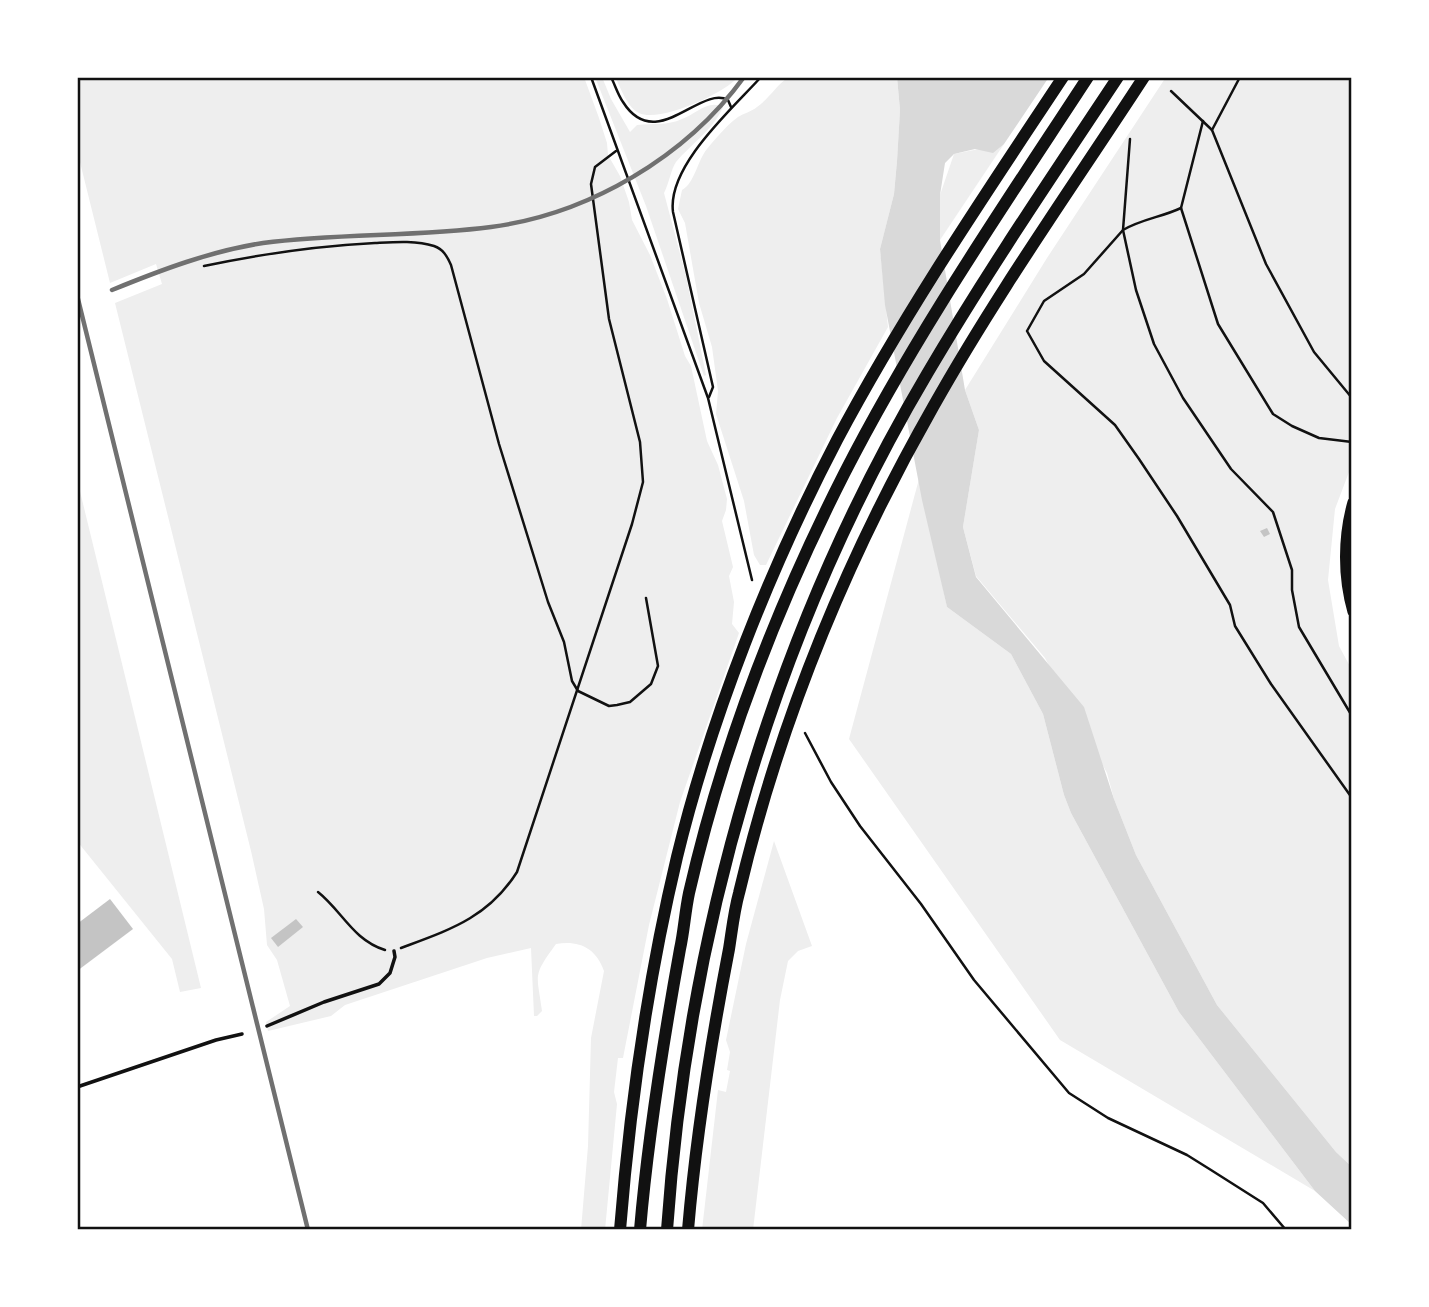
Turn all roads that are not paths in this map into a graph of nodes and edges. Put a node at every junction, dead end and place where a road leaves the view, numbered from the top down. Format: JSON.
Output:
{"nodes":[{"id":1,"x":1063,"y":77,"type":"edge"},
{"id":2,"x":1088,"y":77,"type":"edge"},
{"id":3,"x":1118,"y":77,"type":"edge"},
{"id":4,"x":1144,"y":77,"type":"edge"},
{"id":5,"x":1352,"y":502,"type":"edge"},
{"id":6,"x":1352,"y":612,"type":"edge"},
{"id":7,"x":394,"y":951,"type":"road end"},
{"id":8,"x":267,"y":1026,"type":"dead end"},
{"id":9,"x":242,"y":1034,"type":"dead end"},
{"id":10,"x":77,"y":1087,"type":"edge"},
{"id":11,"x":620,"y":1230,"type":"edge"},
{"id":12,"x":640,"y":1230,"type":"edge"},
{"id":13,"x":667,"y":1230,"type":"edge"},
{"id":14,"x":688,"y":1230,"type":"edge"}],
"edges":[{"from":1,"to":11,"type":"highway"},
{"from":2,"to":12,"type":"highway"},
{"from":3,"to":13,"type":"highway"},
{"from":4,"to":14,"type":"highway"},
{"from":5,"to":6,"type":"street"},
{"from":7,"to":8,"type":"lane"},
{"from":9,"to":10,"type":"lane"}]}
